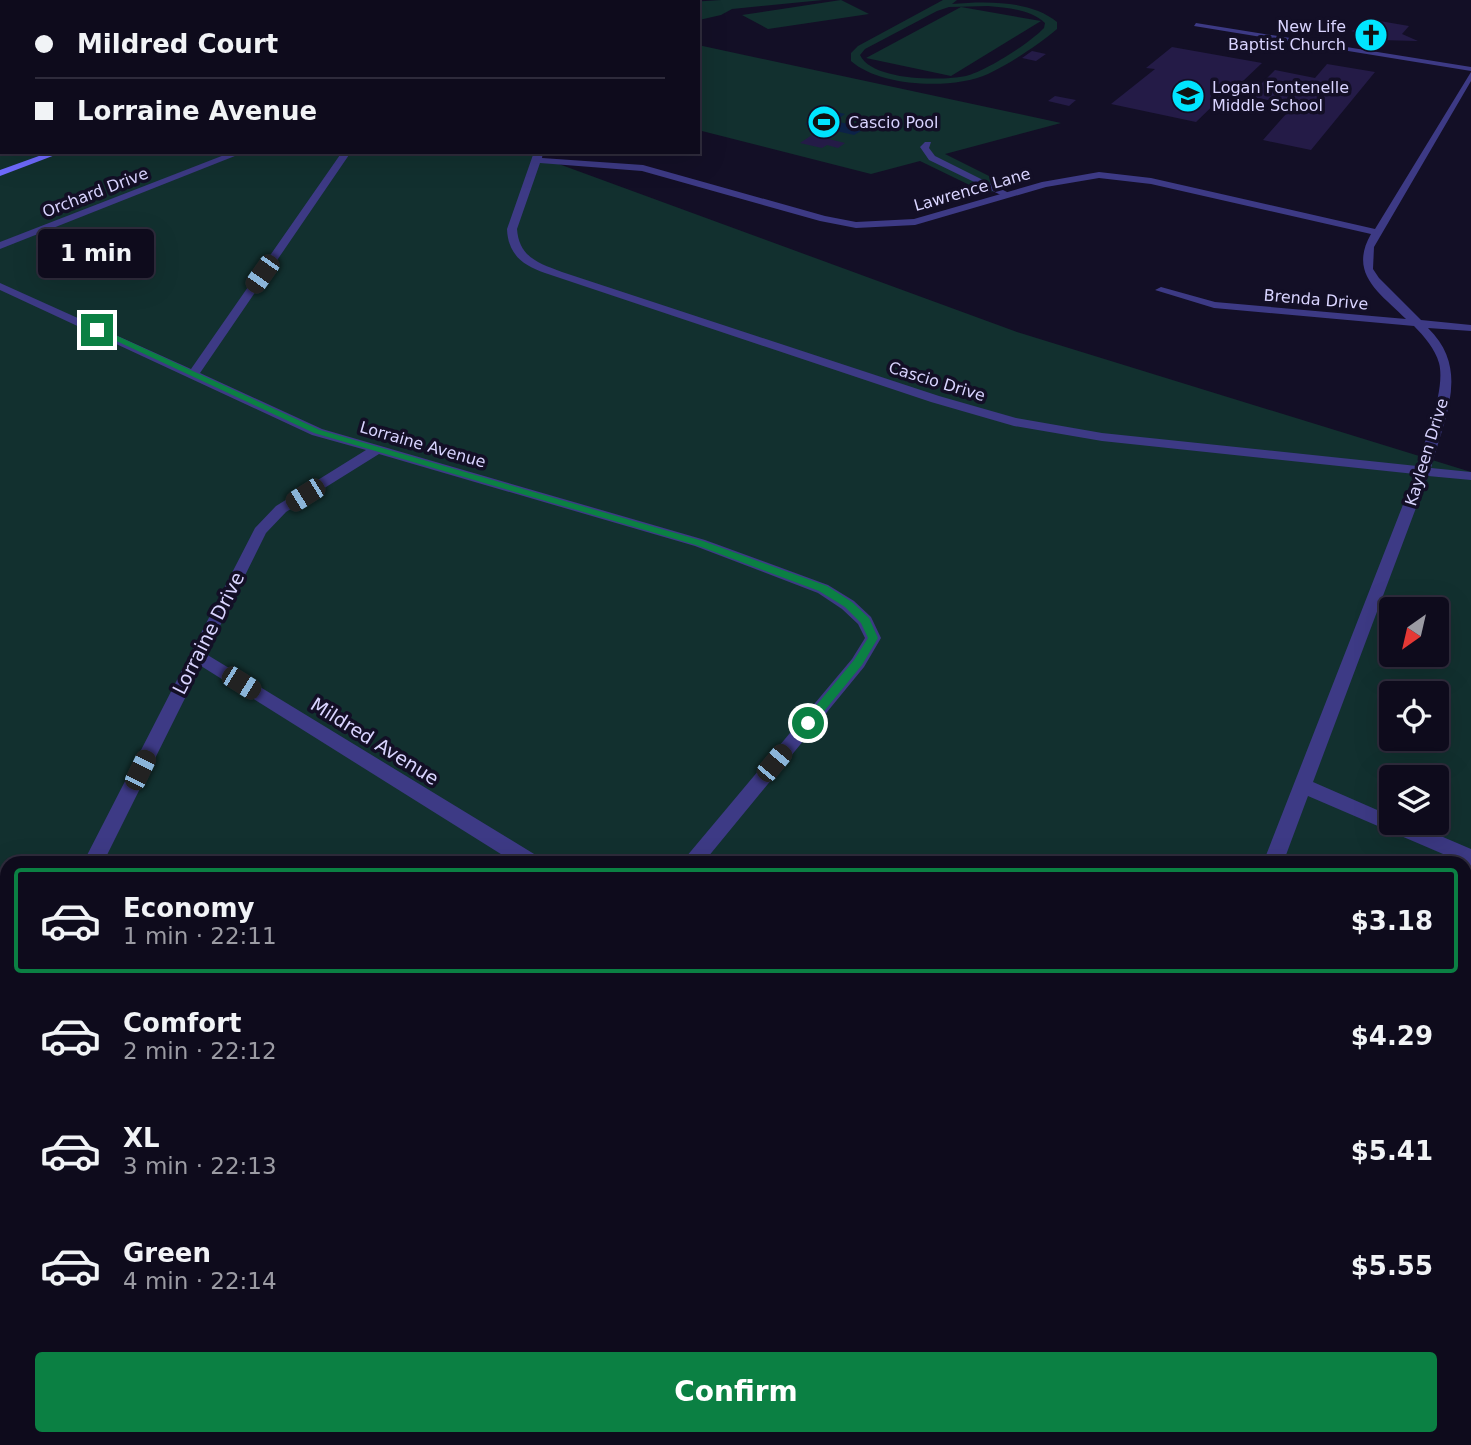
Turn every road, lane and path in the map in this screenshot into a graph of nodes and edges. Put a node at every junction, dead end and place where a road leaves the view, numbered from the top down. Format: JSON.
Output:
{"nodes":[{"id":1,"x":1196,"y":25,"type":"dead end"},
{"id":2,"x":1471,"y":72,"type":"edge"},
{"id":3,"x":928,"y":144,"type":"dead end"},
{"id":4,"x":53,"y":154,"type":"edge"},
{"id":5,"x":236,"y":154,"type":"edge"},
{"id":6,"x":346,"y":154,"type":"edge"},
{"id":7,"x":538,"y":156,"type":"edge"},
{"id":8,"x":0,"y":173,"type":"edge"},
{"id":9,"x":1008,"y":195,"type":"junction"},
{"id":10,"x":1375,"y":232,"type":"junction"},
{"id":11,"x":0,"y":246,"type":"edge"},
{"id":12,"x":0,"y":286,"type":"edge"},
{"id":13,"x":1161,"y":290,"type":"dead end"},
{"id":14,"x":1416,"y":323,"type":"junction"},
{"id":15,"x":1471,"y":328,"type":"edge"},
{"id":16,"x":194,"y":373,"type":"junction"},
{"id":17,"x":376,"y":450,"type":"junction"},
{"id":18,"x":1423,"y":471,"type":"junction"},
{"id":19,"x":1471,"y":476,"type":"edge"},
{"id":20,"x":196,"y":655,"type":"junction"},
{"id":21,"x":1303,"y":786,"type":"junction"},
{"id":22,"x":96,"y":856,"type":"edge"},
{"id":23,"x":521,"y":856,"type":"edge"},
{"id":24,"x":697,"y":856,"type":"edge"},
{"id":25,"x":1276,"y":856,"type":"edge"},
{"id":26,"x":1466,"y":856,"type":"edge"}],
"edges":[{"from":1,"to":2,"type":"street"},
{"from":2,"to":10,"type":"street","name":"Kayleen Drive"},
{"from":3,"to":9,"type":"street"},
{"from":4,"to":8,"type":"main road"},
{"from":5,"to":11,"type":"street","name":"Orchard Drive"},
{"from":6,"to":16,"type":"street"},
{"from":7,"to":9,"type":"street","name":"Lawrence Lane"},
{"from":7,"to":18,"type":"street","name":"Cascio Drive"},
{"from":9,"to":10,"type":"street","name":"Lawrence Lane"},
{"from":10,"to":14,"type":"street","name":"Kayleen Drive"},
{"from":12,"to":16,"type":"street","name":"Lorraine Avenue"},
{"from":13,"to":14,"type":"street","name":"Brenda Drive"},
{"from":14,"to":15,"type":"street","name":"Brenda Drive"},
{"from":14,"to":18,"type":"street","name":"Kayleen Drive"},
{"from":16,"to":17,"type":"street","name":"Lorraine Avenue"},
{"from":17,"to":20,"type":"street","name":"Lorraine Drive"},
{"from":17,"to":24,"type":"street","name":"Lorraine Avenue"},
{"from":18,"to":19,"type":"street","name":"Cascio Drive"},
{"from":18,"to":21,"type":"street","name":"Kayleen Drive"},
{"from":20,"to":22,"type":"street","name":"Lorraine Drive"},
{"from":20,"to":23,"type":"street","name":"Mildred Avenue"},
{"from":21,"to":25,"type":"street","name":"Kayleen Drive"},
{"from":21,"to":26,"type":"street"}]}
